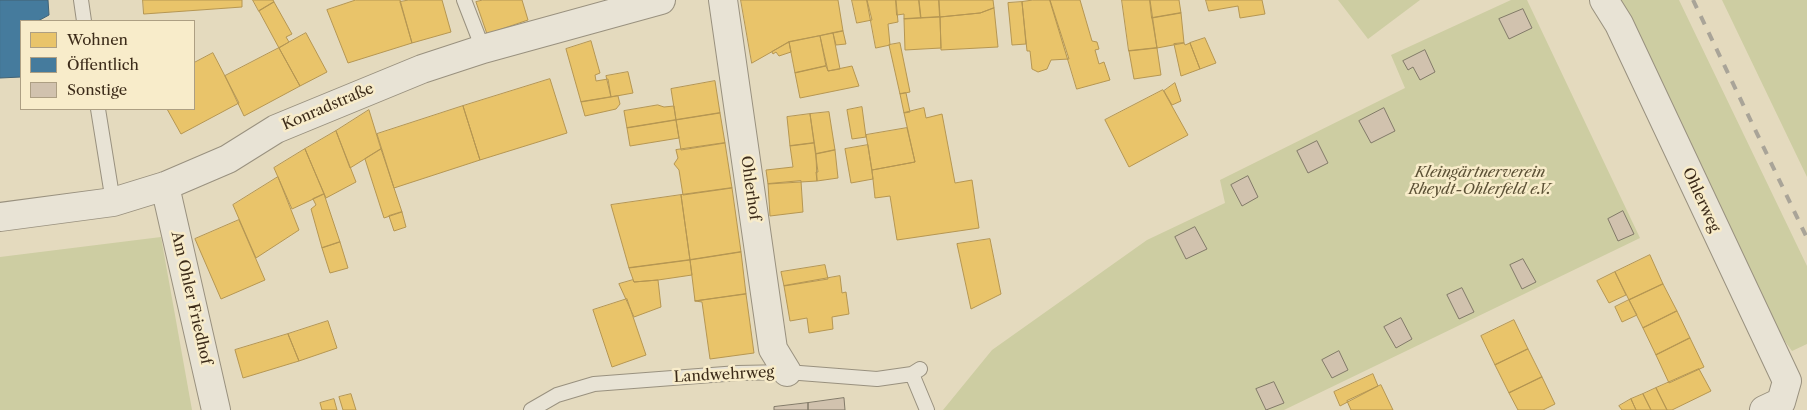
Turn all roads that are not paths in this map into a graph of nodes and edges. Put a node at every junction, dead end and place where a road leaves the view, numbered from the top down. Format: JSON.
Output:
{"nodes":[{"id":1,"x":81,"y":0,"type":"edge"},
{"id":2,"x":464,"y":0,"type":"edge"},
{"id":3,"x":661,"y":0,"type":"edge"},
{"id":4,"x":723,"y":0,"type":"edge"},
{"id":5,"x":1604,"y":0,"type":"edge"},
{"id":6,"x":84,"y":20,"type":"edge"},
{"id":7,"x":483,"y":49,"type":"junction"},
{"id":8,"x":98,"y":110,"type":"edge"},
{"id":9,"x":165,"y":186,"type":"junction"},
{"id":10,"x":113,"y":202,"type":"junction"},
{"id":11,"x":0,"y":217,"type":"edge"},
{"id":12,"x":787,"y":372,"type":"junction"},
{"id":13,"x":1772,"y":406,"type":"edge"},
{"id":14,"x":216,"y":410,"type":"edge"},
{"id":15,"x":531,"y":410,"type":"edge"},
{"id":16,"x":927,"y":410,"type":"edge"}],
"edges":[{"from":1,"to":6,"type":"lane"},
{"from":2,"to":7,"type":"lane"},
{"from":3,"to":7,"type":"street","name":"Konradstraße"},
{"from":4,"to":12,"type":"street","name":"Ohlerhof"},
{"from":5,"to":13,"type":"street","name":"Ohlerweg"},
{"from":7,"to":9,"type":"street","name":"Konradstraße"},
{"from":8,"to":10,"type":"lane"},
{"from":9,"to":10,"type":"street","name":"Konradstraße"},
{"from":9,"to":14,"type":"street","name":"Am Ohler Friedhof"},
{"from":10,"to":11,"type":"street","name":"Konradstraße"},
{"from":12,"to":15,"type":"lane","name":"Landwehrweg"},
{"from":12,"to":16,"type":"lane","name":"Landwehrweg"}]}
